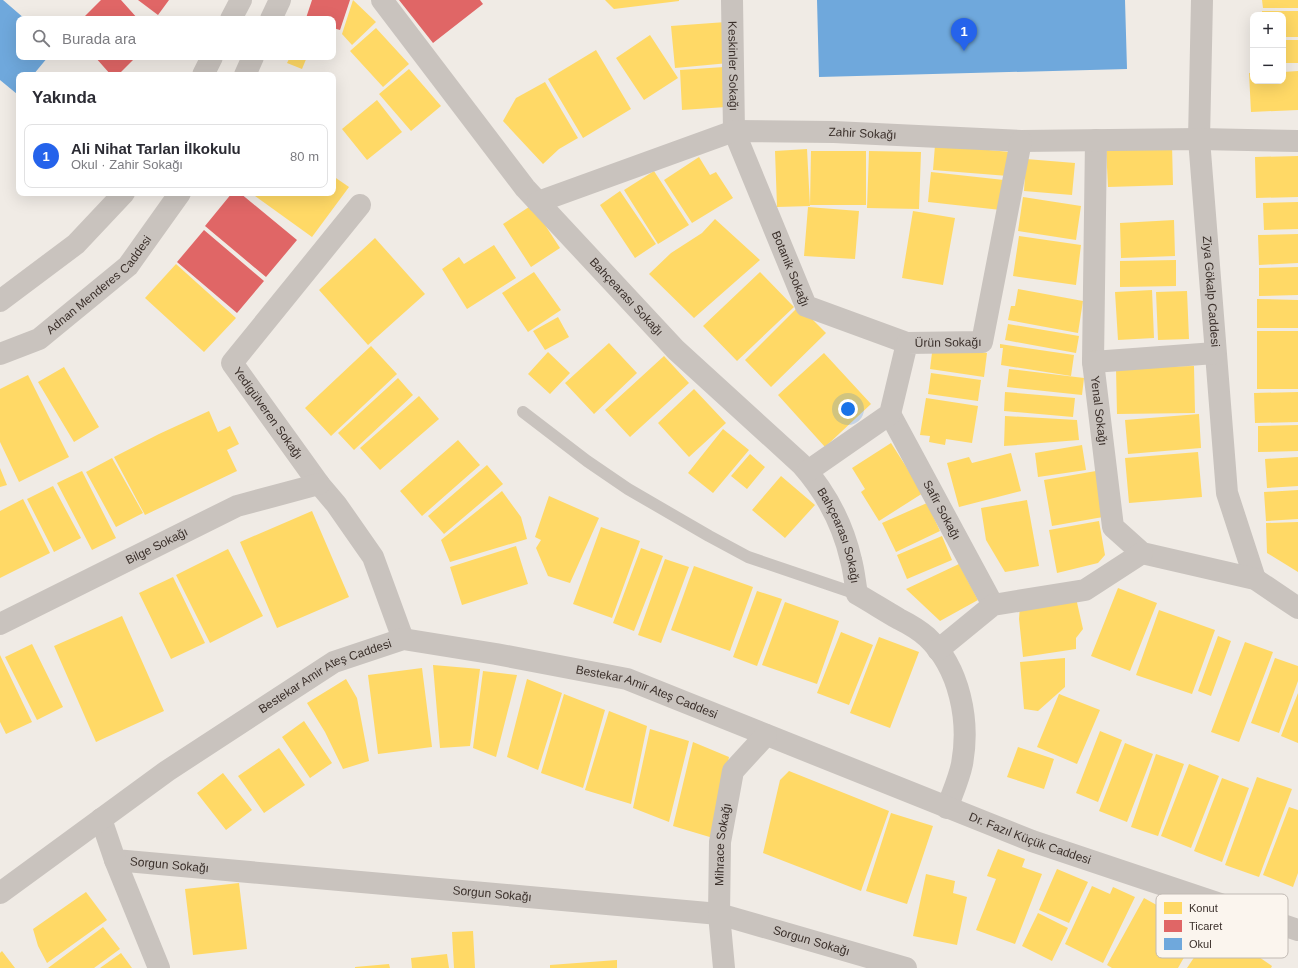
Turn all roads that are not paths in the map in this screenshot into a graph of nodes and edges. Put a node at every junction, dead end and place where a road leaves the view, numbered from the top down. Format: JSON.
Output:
{"nodes":[{"id":1,"x":241,"y":0,"type":"edge"},
{"id":2,"x":280,"y":0,"type":"edge"},
{"id":3,"x":382,"y":0,"type":"edge"},
{"id":4,"x":732,"y":0,"type":"edge"},
{"id":5,"x":1202,"y":0,"type":"edge"},
{"id":6,"x":233,"y":16,"type":"edge"},
{"id":7,"x":272,"y":16,"type":"edge"},
{"id":8,"x":210,"y":60,"type":"edge"},
{"id":9,"x":252,"y":60,"type":"edge"},
{"id":10,"x":204,"y":72,"type":"edge"},
{"id":11,"x":246,"y":72,"type":"edge"},
{"id":12,"x":734,"y":132,"type":"junction"},
{"id":13,"x":1096,"y":140,"type":"junction"},
{"id":14,"x":1199,"y":140,"type":"junction"},
{"id":15,"x":1021,"y":141,"type":"junction"},
{"id":16,"x":1298,"y":141,"type":"edge"},
{"id":17,"x":121,"y":196,"type":"edge"},
{"id":18,"x":178,"y":196,"type":"edge"},
{"id":19,"x":538,"y":202,"type":"junction"},
{"id":20,"x":360,"y":205,"type":"dead end"},
{"id":21,"x":0,"y":301,"type":"edge"},
{"id":22,"x":907,"y":343,"type":"junction"},
{"id":23,"x":1215,"y":353,"type":"junction"},
{"id":24,"x":0,"y":354,"type":"edge"},
{"id":25,"x":1093,"y":362,"type":"junction"},
{"id":26,"x":523,"y":412,"type":"dead end"},
{"id":27,"x":890,"y":414,"type":"junction"},
{"id":28,"x":808,"y":471,"type":"junction"},
{"id":29,"x":319,"y":484,"type":"junction"},
{"id":30,"x":1142,"y":553,"type":"junction"},
{"id":31,"x":1254,"y":579,"type":"junction"},
{"id":32,"x":857,"y":594,"type":"junction"},
{"id":33,"x":993,"y":605,"type":"junction"},
{"id":34,"x":1298,"y":608,"type":"edge"},
{"id":35,"x":0,"y":624,"type":"edge"},
{"id":36,"x":402,"y":639,"type":"junction"},
{"id":37,"x":938,"y":650,"type":"junction"},
{"id":38,"x":766,"y":735,"type":"junction"},
{"id":39,"x":947,"y":808,"type":"junction"},
{"id":40,"x":101,"y":819,"type":"junction"},
{"id":41,"x":115,"y":860,"type":"junction"},
{"id":42,"x":0,"y":893,"type":"edge"},
{"id":43,"x":1190,"y":894,"type":"edge"},
{"id":44,"x":719,"y":914,"type":"junction"},
{"id":45,"x":1288,"y":927,"type":"edge"},
{"id":46,"x":1298,"y":930,"type":"edge"},
{"id":47,"x":159,"y":968,"type":"edge"},
{"id":48,"x":724,"y":968,"type":"edge"},
{"id":49,"x":906,"y":968,"type":"edge"}],
"edges":[{"from":1,"to":6,"type":"street"},
{"from":2,"to":7,"type":"street"},
{"from":3,"to":19,"type":"street","name":"Bahçearası Sokağı"},
{"from":4,"to":12,"type":"street","name":"Keskinler Sokağı"},
{"from":5,"to":14,"type":"street","name":"Ziya Gökalp Caddesi"},
{"from":8,"to":10,"type":"street"},
{"from":9,"to":11,"type":"street"},
{"from":12,"to":15,"type":"street","name":"Zahir Sokağı"},
{"from":12,"to":19,"type":"street","name":"Zahir Sokağı"},
{"from":12,"to":22,"type":"street","name":"Botanik Sokağı"},
{"from":13,"to":14,"type":"street","name":"Zahir Sokağı"},
{"from":13,"to":15,"type":"street","name":"Zahir Sokağı"},
{"from":13,"to":25,"type":"street","name":"Yenal Sokağı"},
{"from":14,"to":16,"type":"street","name":"Zahir Sokağı"},
{"from":14,"to":23,"type":"street","name":"Ziya Gökalp Caddesi"},
{"from":15,"to":22,"type":"street","name":"Ürün Sokağı"},
{"from":17,"to":21,"type":"street"},
{"from":18,"to":24,"type":"street","name":"Adnan Menderes Caddesi"},
{"from":19,"to":28,"type":"street","name":"Bahçearası Sokağı"},
{"from":20,"to":29,"type":"street","name":"Yedigülveren Sokağı"},
{"from":22,"to":27,"type":"street","name":"Ürün Sokağı"},
{"from":23,"to":25,"type":"street"},
{"from":23,"to":31,"type":"street","name":"Ziya Gökalp Caddesi"},
{"from":25,"to":30,"type":"street","name":"Yenal Sokağı"},
{"from":26,"to":32,"type":"lane"},
{"from":27,"to":28,"type":"street"},
{"from":27,"to":33,"type":"street","name":"Safir Sokağı"},
{"from":28,"to":32,"type":"street","name":"Bahçearası Sokağı"},
{"from":29,"to":35,"type":"street","name":"Bilge Sokağı"},
{"from":29,"to":36,"type":"street","name":"Yedigülveren Sokağı"},
{"from":30,"to":31,"type":"street","name":"Yenal Sokağı"},
{"from":30,"to":33,"type":"street"},
{"from":31,"to":34,"type":"street"},
{"from":32,"to":37,"type":"street"},
{"from":33,"to":37,"type":"street"},
{"from":36,"to":38,"type":"street","name":"Bestekar Amir Ateş Caddesi"},
{"from":36,"to":40,"type":"street","name":"Bestekar Amir Ateş Caddesi"},
{"from":37,"to":39,"type":"street"},
{"from":38,"to":39,"type":"street","name":"Dr. Fazıl Küçük Caddesi"},
{"from":38,"to":44,"type":"street","name":"Mihrace Sokağı"},
{"from":39,"to":43,"type":"street","name":"Dr. Fazıl Küçük Caddesi"},
{"from":40,"to":41,"type":"street","name":"Sorgun Sokağı"},
{"from":40,"to":42,"type":"street","name":"Bestekar Amir Ateş Caddesi"},
{"from":41,"to":44,"type":"street","name":"Sorgun Sokağı"},
{"from":41,"to":47,"type":"street"},
{"from":44,"to":48,"type":"street","name":"Mihrace Sokağı"},
{"from":44,"to":49,"type":"street","name":"Sorgun Sokağı"},
{"from":45,"to":46,"type":"street","name":"Dr. Fazıl Küçük Caddesi"}]}
